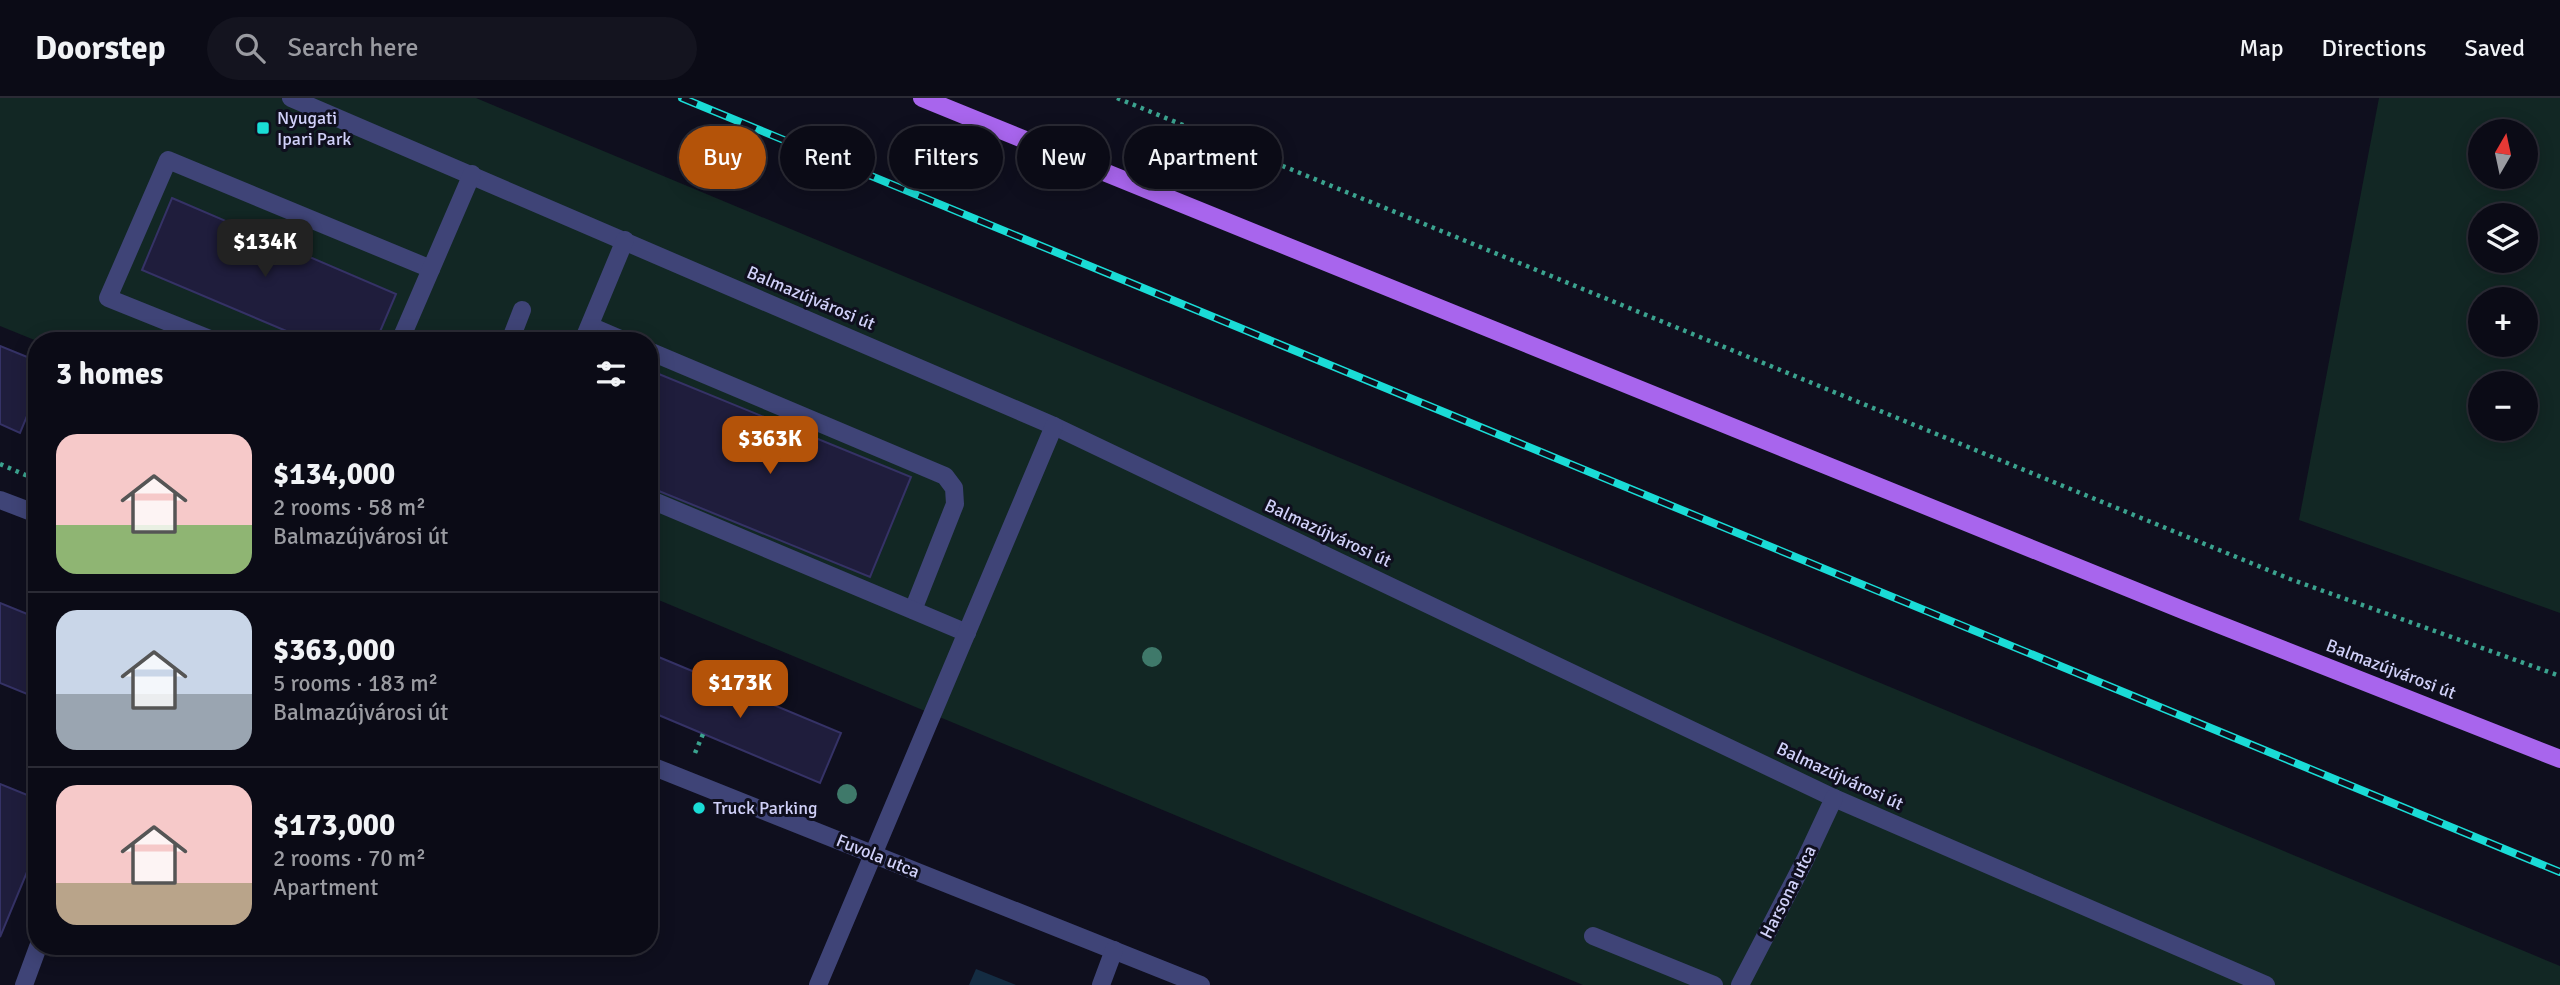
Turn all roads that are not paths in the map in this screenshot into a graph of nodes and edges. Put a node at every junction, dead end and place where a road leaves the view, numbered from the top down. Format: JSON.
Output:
{"nodes":[{"id":1,"x":291,"y":98,"type":"edge"},
{"id":2,"x":922,"y":98,"type":"edge"},
{"id":3,"x":472,"y":174,"type":"junction"},
{"id":4,"x":625,"y":240,"type":"junction"},
{"id":5,"x":431,"y":269,"type":"junction"},
{"id":6,"x":522,"y":310,"type":"dead end"},
{"id":7,"x":193,"y":332,"type":"edge"},
{"id":8,"x":404,"y":332,"type":"edge"},
{"id":9,"x":513,"y":332,"type":"edge"},
{"id":10,"x":588,"y":332,"type":"edge"},
{"id":11,"x":658,"y":355,"type":"edge"},
{"id":12,"x":1054,"y":426,"type":"junction"},
{"id":13,"x":0,"y":500,"type":"edge"},
{"id":14,"x":658,"y":503,"type":"edge"},
{"id":15,"x":28,"y":511,"type":"edge"},
{"id":16,"x":913,"y":610,"type":"junction"},
{"id":17,"x":967,"y":633,"type":"junction"},
{"id":18,"x":2560,"y":759,"type":"edge"},
{"id":19,"x":658,"y":769,"type":"edge"},
{"id":20,"x":1834,"y":798,"type":"junction"},
{"id":21,"x":873,"y":855,"type":"junction"},
{"id":22,"x":1592,"y":936,"type":"dead end"},
{"id":23,"x":1114,"y":950,"type":"junction"},
{"id":24,"x":35,"y":955,"type":"edge"},
{"id":25,"x":24,"y":985,"type":"edge"},
{"id":26,"x":818,"y":985,"type":"edge"},
{"id":27,"x":1101,"y":985,"type":"edge"},
{"id":28,"x":1201,"y":985,"type":"edge"},
{"id":29,"x":1714,"y":985,"type":"edge"},
{"id":30,"x":1740,"y":985,"type":"edge"},
{"id":31,"x":2266,"y":985,"type":"edge"}],
"edges":[{"from":1,"to":3,"type":"street","name":"Balmazújvárosi út"},
{"from":2,"to":18,"type":"main road","name":"Balmazújvárosi út"},
{"from":3,"to":4,"type":"street","name":"Balmazújvárosi út"},
{"from":3,"to":5,"type":"street"},
{"from":4,"to":10,"type":"street"},
{"from":4,"to":12,"type":"street","name":"Balmazújvárosi út"},
{"from":5,"to":7,"type":"street"},
{"from":5,"to":8,"type":"street"},
{"from":6,"to":9,"type":"street"},
{"from":11,"to":16,"type":"street"},
{"from":12,"to":17,"type":"street"},
{"from":12,"to":20,"type":"street","name":"Balmazújvárosi út"},
{"from":13,"to":15,"type":"street"},
{"from":14,"to":16,"type":"street"},
{"from":16,"to":17,"type":"street"},
{"from":17,"to":21,"type":"street"},
{"from":19,"to":21,"type":"street","name":"Fuvola utca"},
{"from":20,"to":30,"type":"street","name":"Harsona utca"},
{"from":20,"to":31,"type":"street","name":"Balmazújvárosi út"},
{"from":21,"to":23,"type":"street","name":"Fuvola utca"},
{"from":21,"to":26,"type":"street"},
{"from":22,"to":29,"type":"street"},
{"from":23,"to":27,"type":"street"},
{"from":23,"to":28,"type":"street","name":"Fuvola utca"},
{"from":24,"to":25,"type":"street"}]}
